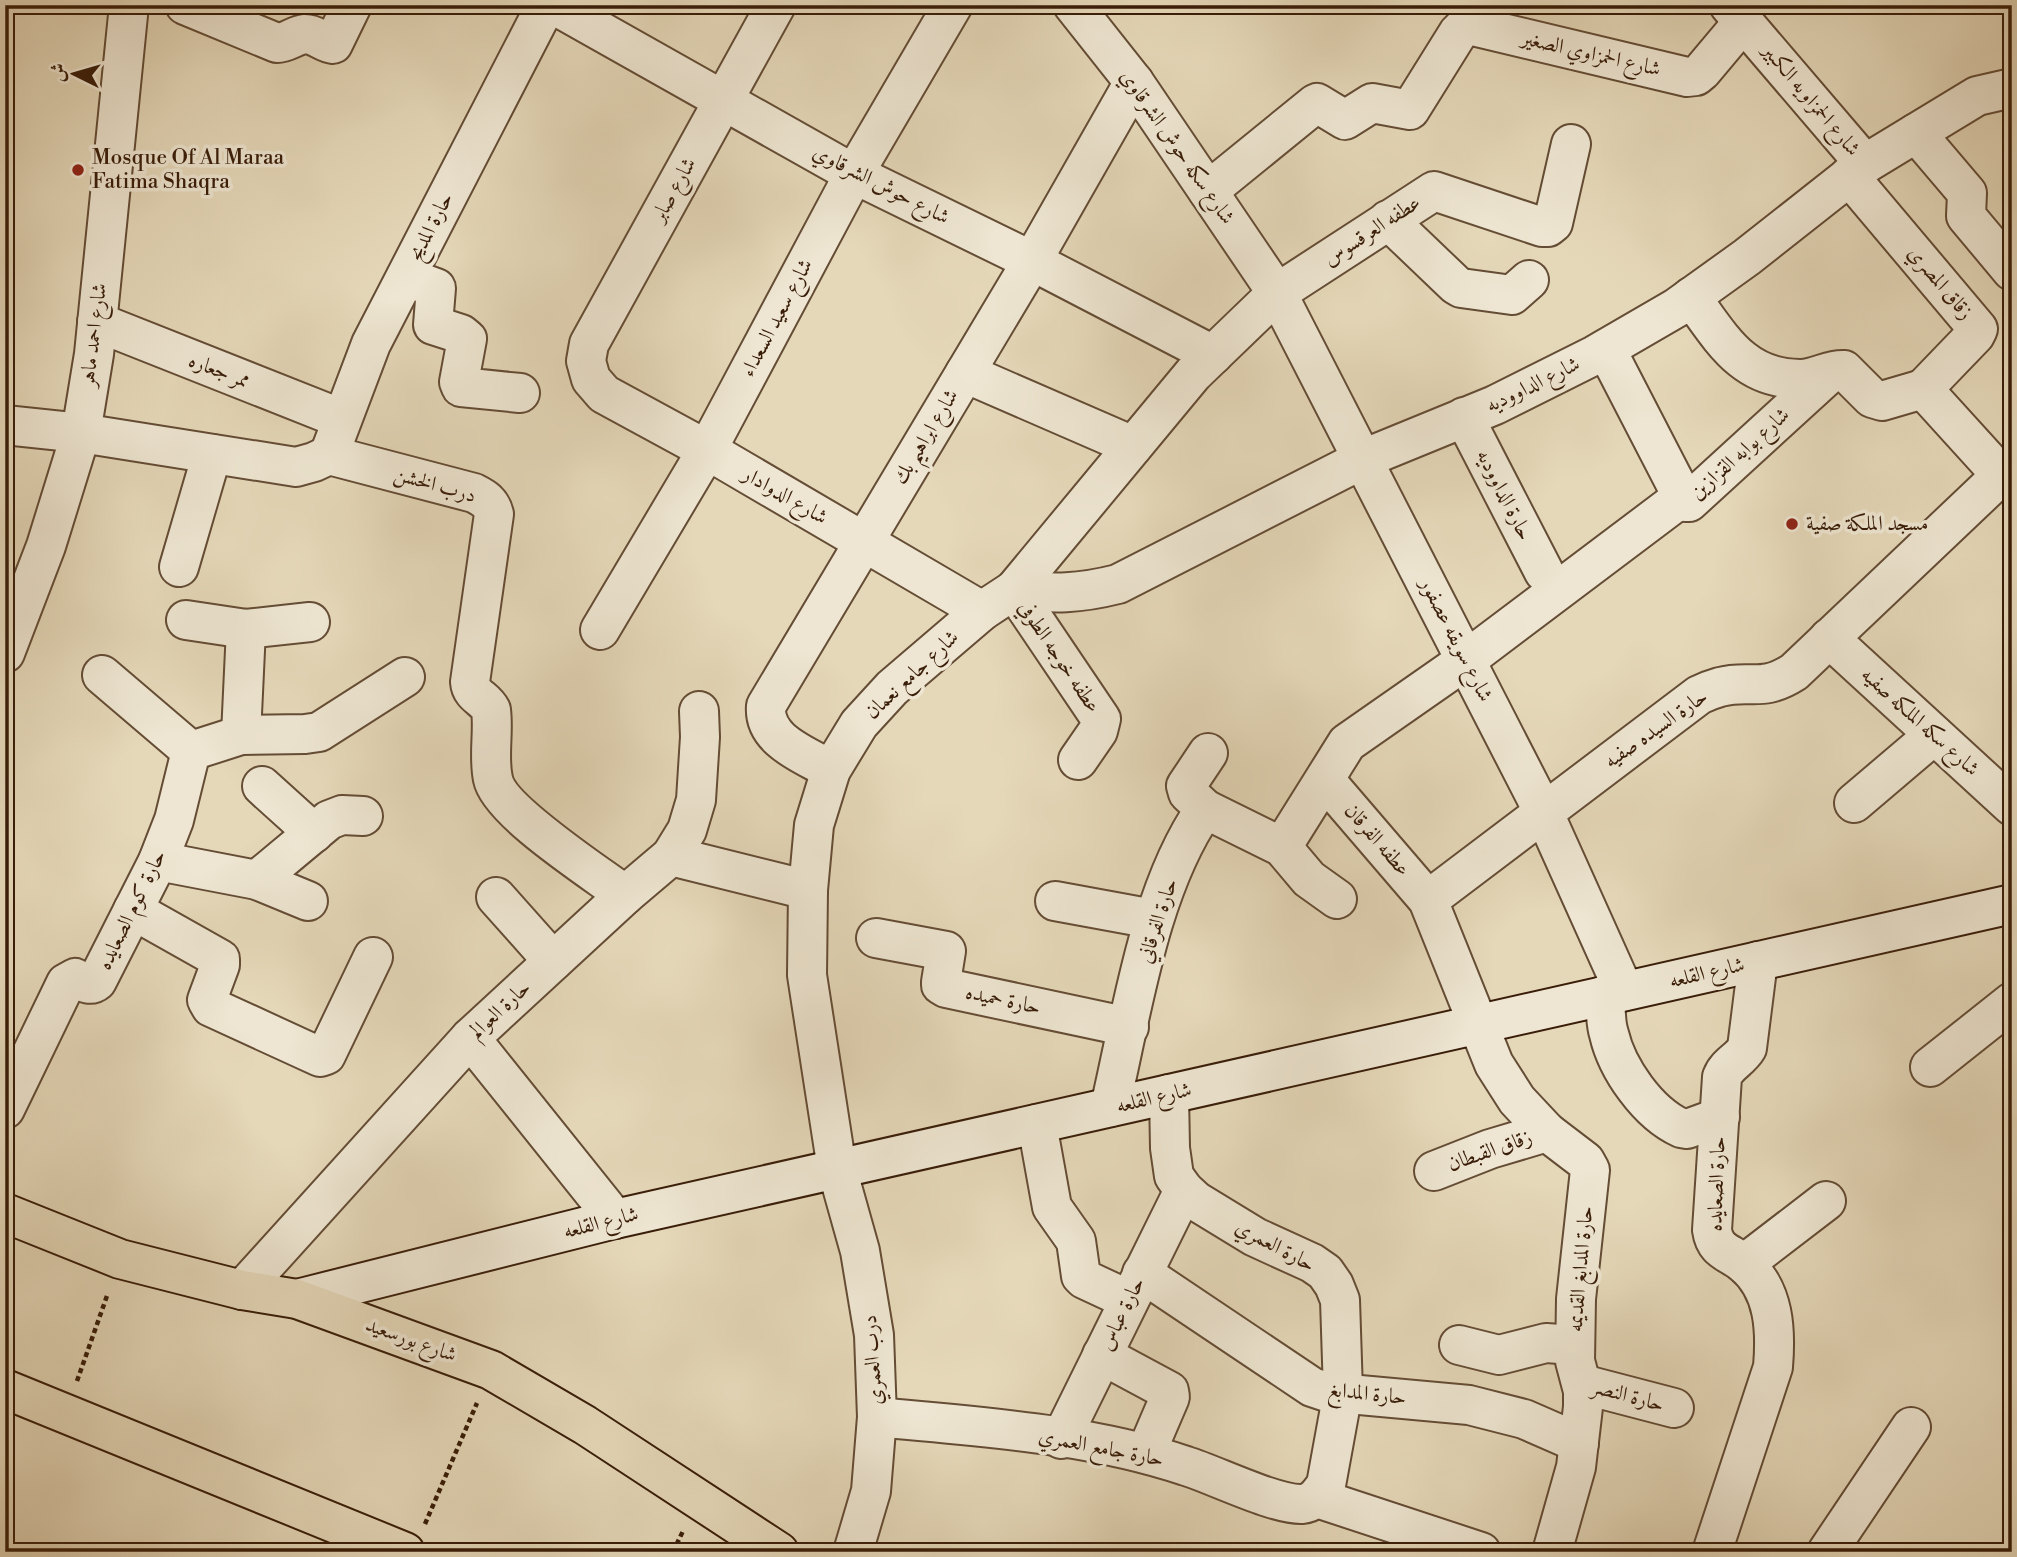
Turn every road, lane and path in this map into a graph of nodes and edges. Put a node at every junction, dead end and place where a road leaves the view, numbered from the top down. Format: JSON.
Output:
{"nodes":[{"id":1,"x":129,"y":5,"type":"edge"},
{"id":2,"x":185,"y":5,"type":"edge"},
{"id":3,"x":352,"y":5,"type":"edge"},
{"id":4,"x":546,"y":5,"type":"edge"},
{"id":5,"x":554,"y":5,"type":"edge"},
{"id":6,"x":776,"y":5,"type":"edge"},
{"id":7,"x":953,"y":5,"type":"edge"},
{"id":8,"x":1073,"y":5,"type":"edge"},
{"id":9,"x":1737,"y":13,"type":"edge"},
{"id":10,"x":1134,"y":82,"type":"junction"},
{"id":11,"x":2012,"y":88,"type":"edge"},
{"id":12,"x":723,"y":100,"type":"junction"},
{"id":13,"x":1916,"y":133,"type":"junction"},
{"id":14,"x":1571,"y":144,"type":"dead end"},
{"id":15,"x":1857,"y":170,"type":"junction"},
{"id":16,"x":854,"y":174,"type":"junction"},
{"id":17,"x":1208,"y":191,"type":"junction"},
{"id":18,"x":1388,"y":220,"type":"junction"},
{"id":19,"x":1032,"y":261,"type":"junction"},
{"id":20,"x":2012,"y":271,"type":"edge"},
{"id":21,"x":406,"y":277,"type":"junction"},
{"id":22,"x":1529,"y":280,"type":"dead end"},
{"id":23,"x":1278,"y":293,"type":"junction"},
{"id":24,"x":1691,"y":297,"type":"junction"},
{"id":25,"x":97,"y":322,"type":"junction"},
{"id":26,"x":1606,"y":349,"type":"junction"},
{"id":27,"x":1213,"y":355,"type":"junction"},
{"id":28,"x":965,"y":373,"type":"junction"},
{"id":29,"x":1829,"y":374,"type":"junction"},
{"id":30,"x":591,"y":379,"type":"joint"},
{"id":31,"x":1923,"y":389,"type":"junction"},
{"id":32,"x":520,"y":393,"type":"dead end"},
{"id":33,"x":1464,"y":417,"type":"junction"},
{"id":34,"x":342,"y":419,"type":"junction"},
{"id":35,"x":5,"y":425,"type":"edge"},
{"id":36,"x":81,"y":433,"type":"junction"},
{"id":37,"x":1133,"y":446,"type":"junction"},
{"id":38,"x":707,"y":450,"type":"junction"},
{"id":39,"x":212,"y":454,"type":"junction"},
{"id":40,"x":328,"y":455,"type":"junction"},
{"id":41,"x":1363,"y":459,"type":"junction"},
{"id":42,"x":2004,"y":483,"type":"edge"},
{"id":43,"x":1681,"y":498,"type":"junction"},
{"id":44,"x":863,"y":542,"type":"junction"},
{"id":45,"x":179,"y":567,"type":"dead end"},
{"id":46,"x":1544,"y":572,"type":"dead end"},
{"id":47,"x":1014,"y":590,"type":"junction"},
{"id":48,"x":982,"y":611,"type":"junction"},
{"id":49,"x":186,"y":620,"type":"dead end"},
{"id":50,"x":310,"y":622,"type":"dead end"},
{"id":51,"x":246,"y":629,"type":"junction"},
{"id":52,"x":600,"y":630,"type":"dead end"},
{"id":53,"x":1829,"y":638,"type":"junction"},
{"id":54,"x":5,"y":653,"type":"edge"},
{"id":55,"x":1466,"y":660,"type":"junction"},
{"id":56,"x":102,"y":675,"type":"dead end"},
{"id":57,"x":405,"y":677,"type":"dead end"},
{"id":58,"x":699,"y":711,"type":"dead end"},
{"id":59,"x":241,"y":735,"type":"junction"},
{"id":60,"x":1934,"y":735,"type":"junction"},
{"id":61,"x":191,"y":751,"type":"junction"},
{"id":62,"x":1208,"y":753,"type":"dead end"},
{"id":63,"x":1078,"y":760,"type":"dead end"},
{"id":64,"x":831,"y":770,"type":"junction"},
{"id":65,"x":1325,"y":780,"type":"junction"},
{"id":66,"x":262,"y":786,"type":"dead end"},
{"id":67,"x":1854,"y":803,"type":"dead end"},
{"id":68,"x":2012,"y":806,"type":"edge"},
{"id":69,"x":1205,"y":809,"type":"junction"},
{"id":70,"x":1543,"y":811,"type":"junction"},
{"id":71,"x":363,"y":816,"type":"dead end"},
{"id":72,"x":314,"y":832,"type":"junction"},
{"id":73,"x":1282,"y":847,"type":"junction"},
{"id":74,"x":671,"y":856,"type":"junction"},
{"id":75,"x":158,"y":860,"type":"junction"},
{"id":76,"x":257,"y":880,"type":"junction"},
{"id":77,"x":808,"y":890,"type":"junction"},
{"id":78,"x":625,"y":895,"type":"junction"},
{"id":79,"x":496,"y":897,"type":"dead end"},
{"id":80,"x":1337,"y":900,"type":"dead end"},
{"id":81,"x":1428,"y":900,"type":"junction"},
{"id":82,"x":308,"y":901,"type":"dead end"},
{"id":83,"x":1055,"y":901,"type":"dead end"},
{"id":84,"x":133,"y":910,"type":"junction"},
{"id":85,"x":2009,"y":910,"type":"edge"},
{"id":86,"x":1153,"y":919,"type":"junction"},
{"id":87,"x":876,"y":938,"type":"dead end"},
{"id":88,"x":373,"y":957,"type":"dead end"},
{"id":89,"x":553,"y":961,"type":"junction"},
{"id":90,"x":1758,"y":961,"type":"junction"},
{"id":91,"x":1614,"y":993,"type":"junction"},
{"id":92,"x":2012,"y":1002,"type":"edge"},
{"id":93,"x":1476,"y":1025,"type":"junction"},
{"id":94,"x":1129,"y":1027,"type":"junction"},
{"id":95,"x":470,"y":1038,"type":"junction"},
{"id":96,"x":1930,"y":1066,"type":"dead end"},
{"id":97,"x":1169,"y":1094,"type":"junction"},
{"id":98,"x":1110,"y":1108,"type":"junction"},
{"id":99,"x":5,"y":1109,"type":"edge"},
{"id":100,"x":1720,"y":1117,"type":"junction"},
{"id":101,"x":1037,"y":1124,"type":"junction"},
{"id":102,"x":1547,"y":1132,"type":"junction"},
{"id":103,"x":837,"y":1169,"type":"junction"},
{"id":104,"x":1434,"y":1171,"type":"dead end"},
{"id":105,"x":1184,"y":1189,"type":"junction"},
{"id":106,"x":1826,"y":1201,"type":"dead end"},
{"id":107,"x":5,"y":1213,"type":"edge"},
{"id":108,"x":615,"y":1219,"type":"junction"},
{"id":109,"x":120,"y":1259,"type":"junction"},
{"id":110,"x":1744,"y":1264,"type":"junction"},
{"id":111,"x":1136,"y":1286,"type":"junction"},
{"id":112,"x":242,"y":1290,"type":"junction"},
{"id":113,"x":297,"y":1299,"type":"junction"},
{"id":114,"x":1459,"y":1345,"type":"dead end"},
{"id":115,"x":1574,"y":1345,"type":"junction"},
{"id":116,"x":1102,"y":1355,"type":"junction"},
{"id":117,"x":491,"y":1370,"type":"junction"},
{"id":118,"x":1582,"y":1384,"type":"junction"},
{"id":119,"x":5,"y":1390,"type":"edge"},
{"id":120,"x":1343,"y":1392,"type":"junction"},
{"id":121,"x":1674,"y":1408,"type":"dead end"},
{"id":122,"x":65,"y":1415,"type":"junction"},
{"id":123,"x":877,"y":1417,"type":"junction"},
{"id":124,"x":1911,"y":1427,"type":"dead end"},
{"id":125,"x":1061,"y":1438,"type":"junction"},
{"id":126,"x":1579,"y":1443,"type":"junction"},
{"id":127,"x":1146,"y":1453,"type":"junction"},
{"id":128,"x":1317,"y":1498,"type":"junction"},
{"id":129,"x":414,"y":1540,"type":"edge"},
{"id":130,"x":779,"y":1552,"type":"edge"},
{"id":131,"x":853,"y":1552,"type":"edge"},
{"id":132,"x":1481,"y":1552,"type":"edge"},
{"id":133,"x":1552,"y":1552,"type":"edge"},
{"id":134,"x":1712,"y":1552,"type":"edge"},
{"id":135,"x":1827,"y":1552,"type":"edge"}],
"edges":[{"from":1,"to":25,"type":"street","name":"شارع احمد ماهر"},
{"from":2,"to":3,"type":"street"},
{"from":4,"to":21,"type":"street","name":"حارة المديح"},
{"from":5,"to":12,"type":"street","name":"شارع حوش الشرقاوي"},
{"from":6,"to":12,"type":"street","name":"شارع صابر"},
{"from":7,"to":16,"type":"street","name":"شارع سعيد السعداء"},
{"from":8,"to":10,"type":"street","name":"شارع سكه حوش الشرقاوي"},
{"from":9,"to":15,"type":"street","name":"شارع الحمزاويه الكبير"},
{"from":9,"to":17,"type":"street","name":"شارع الحمزاوي الصغير"},
{"from":10,"to":17,"type":"street","name":"شارع سكه حوش الشرقاوي"},
{"from":10,"to":19,"type":"street","name":"شارع ابراهيم بك"},
{"from":11,"to":13,"type":"street","name":"شارع الداووديه"},
{"from":12,"to":16,"type":"street","name":"شارع حوش الشرقاوي"},
{"from":12,"to":30,"type":"street","name":"شارع صابر"},
{"from":13,"to":15,"type":"street","name":"شارع الداووديه"},
{"from":13,"to":20,"type":"street"},
{"from":14,"to":18,"type":"street","name":"عطفه العرقسوس"},
{"from":15,"to":24,"type":"street","name":"شارع الداووديه"},
{"from":15,"to":31,"type":"street","name":"زقاق المصري"},
{"from":16,"to":19,"type":"street","name":"شارع حوش الشرقاوي"},
{"from":16,"to":38,"type":"street","name":"شارع سعيد السعداء"},
{"from":17,"to":23,"type":"street","name":"شارع سكه حوش الشرقاوي"},
{"from":18,"to":22,"type":"street"},
{"from":18,"to":23,"type":"street","name":"عطفه العرقسوس"},
{"from":19,"to":27,"type":"street","name":"شارع حوش الشرقاوي"},
{"from":19,"to":28,"type":"street","name":"شارع ابراهيم بك"},
{"from":21,"to":32,"type":"street"},
{"from":21,"to":34,"type":"street","name":"حارة المديح"},
{"from":23,"to":27,"type":"street","name":"شارع جامع نعمان"},
{"from":23,"to":41,"type":"street","name":"شارع سويقه عصفور"},
{"from":24,"to":26,"type":"street","name":"شارع الداووديه"},
{"from":24,"to":29,"type":"street"},
{"from":25,"to":34,"type":"street","name":"ممر جعاره"},
{"from":25,"to":36,"type":"street","name":"شارع احمد ماهر"},
{"from":26,"to":33,"type":"street","name":"شارع الداووديه"},
{"from":26,"to":43,"type":"street","name":"شارع بوابه القزازين"},
{"from":27,"to":37,"type":"street","name":"شارع جامع نعمان"},
{"from":28,"to":37,"type":"street"},
{"from":28,"to":44,"type":"street","name":"شارع ابراهيم بك"},
{"from":29,"to":31,"type":"street"},
{"from":29,"to":43,"type":"street","name":"شارع بوابه القزازين"},
{"from":30,"to":38,"type":"street","name":"شارع الدوادار"},
{"from":31,"to":42,"type":"street"},
{"from":33,"to":41,"type":"street","name":"شارع الداووديه"},
{"from":33,"to":46,"type":"street","name":"حارة الداووديه"},
{"from":34,"to":40,"type":"street","name":"حارة المديح"},
{"from":35,"to":36,"type":"street"},
{"from":36,"to":39,"type":"street"},
{"from":36,"to":54,"type":"street","name":"شارع احمد ماهر"},
{"from":37,"to":47,"type":"street","name":"شارع جامع نعمان"},
{"from":38,"to":44,"type":"street","name":"شارع الدوادار"},
{"from":38,"to":52,"type":"street","name":"شارع سعيد السعداء"},
{"from":39,"to":40,"type":"street"},
{"from":39,"to":45,"type":"street"},
{"from":40,"to":78,"type":"street","name":"درب الخشن"},
{"from":41,"to":47,"type":"street","name":"شارع الداووديه"},
{"from":41,"to":55,"type":"street","name":"شارع سويقه عصفور"},
{"from":42,"to":53,"type":"street","name":"حارة السيده صفيه"},
{"from":43,"to":55,"type":"street"},
{"from":44,"to":48,"type":"street","name":"شارع الدوادار"},
{"from":44,"to":64,"type":"street","name":"شارع ابراهيم بك"},
{"from":47,"to":48,"type":"street","name":"شارع جامع نعمان"},
{"from":47,"to":63,"type":"street","name":"عطفه خوجه الطوفي"},
{"from":48,"to":64,"type":"street","name":"شارع جامع نعمان"},
{"from":49,"to":51,"type":"street"},
{"from":50,"to":51,"type":"street"},
{"from":51,"to":59,"type":"street"},
{"from":53,"to":60,"type":"street","name":"شارع سكه الملكه صفيه"},
{"from":53,"to":70,"type":"street","name":"حارة السيده صفيه"},
{"from":55,"to":65,"type":"street"},
{"from":55,"to":70,"type":"street","name":"شارع سويقه عصفور"},
{"from":56,"to":61,"type":"street"},
{"from":57,"to":59,"type":"street"},
{"from":58,"to":74,"type":"street","name":"حارة العوالم"},
{"from":59,"to":61,"type":"street"},
{"from":60,"to":67,"type":"street"},
{"from":60,"to":68,"type":"street","name":"شارع سكه الملكه صفيه"},
{"from":61,"to":75,"type":"street","name":"حارة كوم الصعايده"},
{"from":62,"to":69,"type":"street"},
{"from":64,"to":77,"type":"street","name":"شارع جامع نعمان"},
{"from":65,"to":73,"type":"street"},
{"from":65,"to":81,"type":"street","name":"عطفه الفرقان"},
{"from":66,"to":72,"type":"street"},
{"from":69,"to":73,"type":"street"},
{"from":69,"to":86,"type":"street","name":"حارة الفرقاني"},
{"from":70,"to":81,"type":"street","name":"حارة السيده صفيه"},
{"from":70,"to":91,"type":"street","name":"شارع سويقه عصفور"},
{"from":71,"to":72,"type":"street"},
{"from":72,"to":76,"type":"street"},
{"from":73,"to":80,"type":"street"},
{"from":74,"to":77,"type":"street"},
{"from":74,"to":78,"type":"street","name":"حارة العوالم"},
{"from":75,"to":76,"type":"street"},
{"from":75,"to":84,"type":"street","name":"حارة كوم الصعايده"},
{"from":76,"to":82,"type":"street"},
{"from":77,"to":103,"type":"street","name":"شارع جامع نعمان"},
{"from":78,"to":89,"type":"street","name":"حارة العوالم"},
{"from":79,"to":89,"type":"street"},
{"from":81,"to":93,"type":"street","name":"عطفه الفرقان"},
{"from":83,"to":86,"type":"street"},
{"from":84,"to":88,"type":"street"},
{"from":84,"to":99,"type":"street","name":"حارة كوم الصعايده"},
{"from":85,"to":90,"type":"street","name":"شارع القلعه"},
{"from":86,"to":94,"type":"street","name":"حارة الفرقاني"},
{"from":87,"to":94,"type":"street","name":"حارة حميده"},
{"from":89,"to":95,"type":"street","name":"حارة العوالم"},
{"from":90,"to":91,"type":"street","name":"شارع القلعه"},
{"from":90,"to":100,"type":"street","name":"حارة الصعايده"},
{"from":91,"to":93,"type":"street","name":"شارع القلعه"},
{"from":91,"to":100,"type":"street","name":"شارع سويقه عصفور"},
{"from":92,"to":96,"type":"street"},
{"from":93,"to":97,"type":"street","name":"شارع القلعه"},
{"from":93,"to":102,"type":"street","name":"حارة المدابغ القديمه"},
{"from":94,"to":98,"type":"street","name":"حارة الفرقاني"},
{"from":95,"to":108,"type":"street"},
{"from":95,"to":112,"type":"street","name":"حارة العوالم"},
{"from":97,"to":98,"type":"street","name":"شارع القلعه"},
{"from":97,"to":105,"type":"street"},
{"from":98,"to":101,"type":"street","name":"شارع القلعه"},
{"from":100,"to":110,"type":"street","name":"حارة الصعايده"},
{"from":101,"to":103,"type":"street","name":"شارع القلعه"},
{"from":101,"to":111,"type":"street","name":"حارة المدابغ"},
{"from":102,"to":104,"type":"street","name":"زقاق القبطان"},
{"from":102,"to":115,"type":"street","name":"حارة المدابغ القديمه"},
{"from":103,"to":108,"type":"street","name":"شارع القلعه"},
{"from":103,"to":123,"type":"street","name":"درب العمري"},
{"from":105,"to":111,"type":"street","name":"حارة عباس"},
{"from":105,"to":120,"type":"street","name":"حارة العمري"},
{"from":106,"to":110,"type":"street"},
{"from":107,"to":109,"type":"main road","name":"شارع بورسعيد"},
{"from":108,"to":113,"type":"street","name":"شارع القلعه"},
{"from":109,"to":112,"type":"main road","name":"شارع بورسعيد"},
{"from":109,"to":122,"type":"path"},
{"from":110,"to":134,"type":"street","name":"حارة الصعايده"},
{"from":111,"to":116,"type":"street","name":"حارة عباس"},
{"from":111,"to":120,"type":"street","name":"حارة المدابغ"},
{"from":112,"to":113,"type":"main road","name":"شارع بورسعيد"},
{"from":113,"to":117,"type":"main road","name":"شارع بورسعيد"},
{"from":114,"to":115,"type":"street"},
{"from":115,"to":118,"type":"street","name":"حارة المدابغ القديمه"},
{"from":116,"to":125,"type":"street","name":"حارة عباس"},
{"from":116,"to":127,"type":"street"},
{"from":117,"to":129,"type":"path"},
{"from":117,"to":130,"type":"main road","name":"شارع بورسعيد"},
{"from":118,"to":121,"type":"street","name":"حارة النصر"},
{"from":118,"to":126,"type":"street","name":"حارة المدابغ القديمه"},
{"from":119,"to":122,"type":"main road"},
{"from":120,"to":126,"type":"street","name":"حارة المدابغ"},
{"from":120,"to":128,"type":"street","name":"حارة العمري"},
{"from":122,"to":129,"type":"main road"},
{"from":123,"to":125,"type":"street","name":"حارة جامع العمري"},
{"from":123,"to":131,"type":"street","name":"درب العمري"},
{"from":124,"to":135,"type":"street"},
{"from":125,"to":127,"type":"street","name":"حارة جامع العمري"},
{"from":126,"to":133,"type":"street","name":"حارة المدابغ القديمه"},
{"from":127,"to":128,"type":"street","name":"حارة جامع العمري"},
{"from":128,"to":132,"type":"street"}]}
